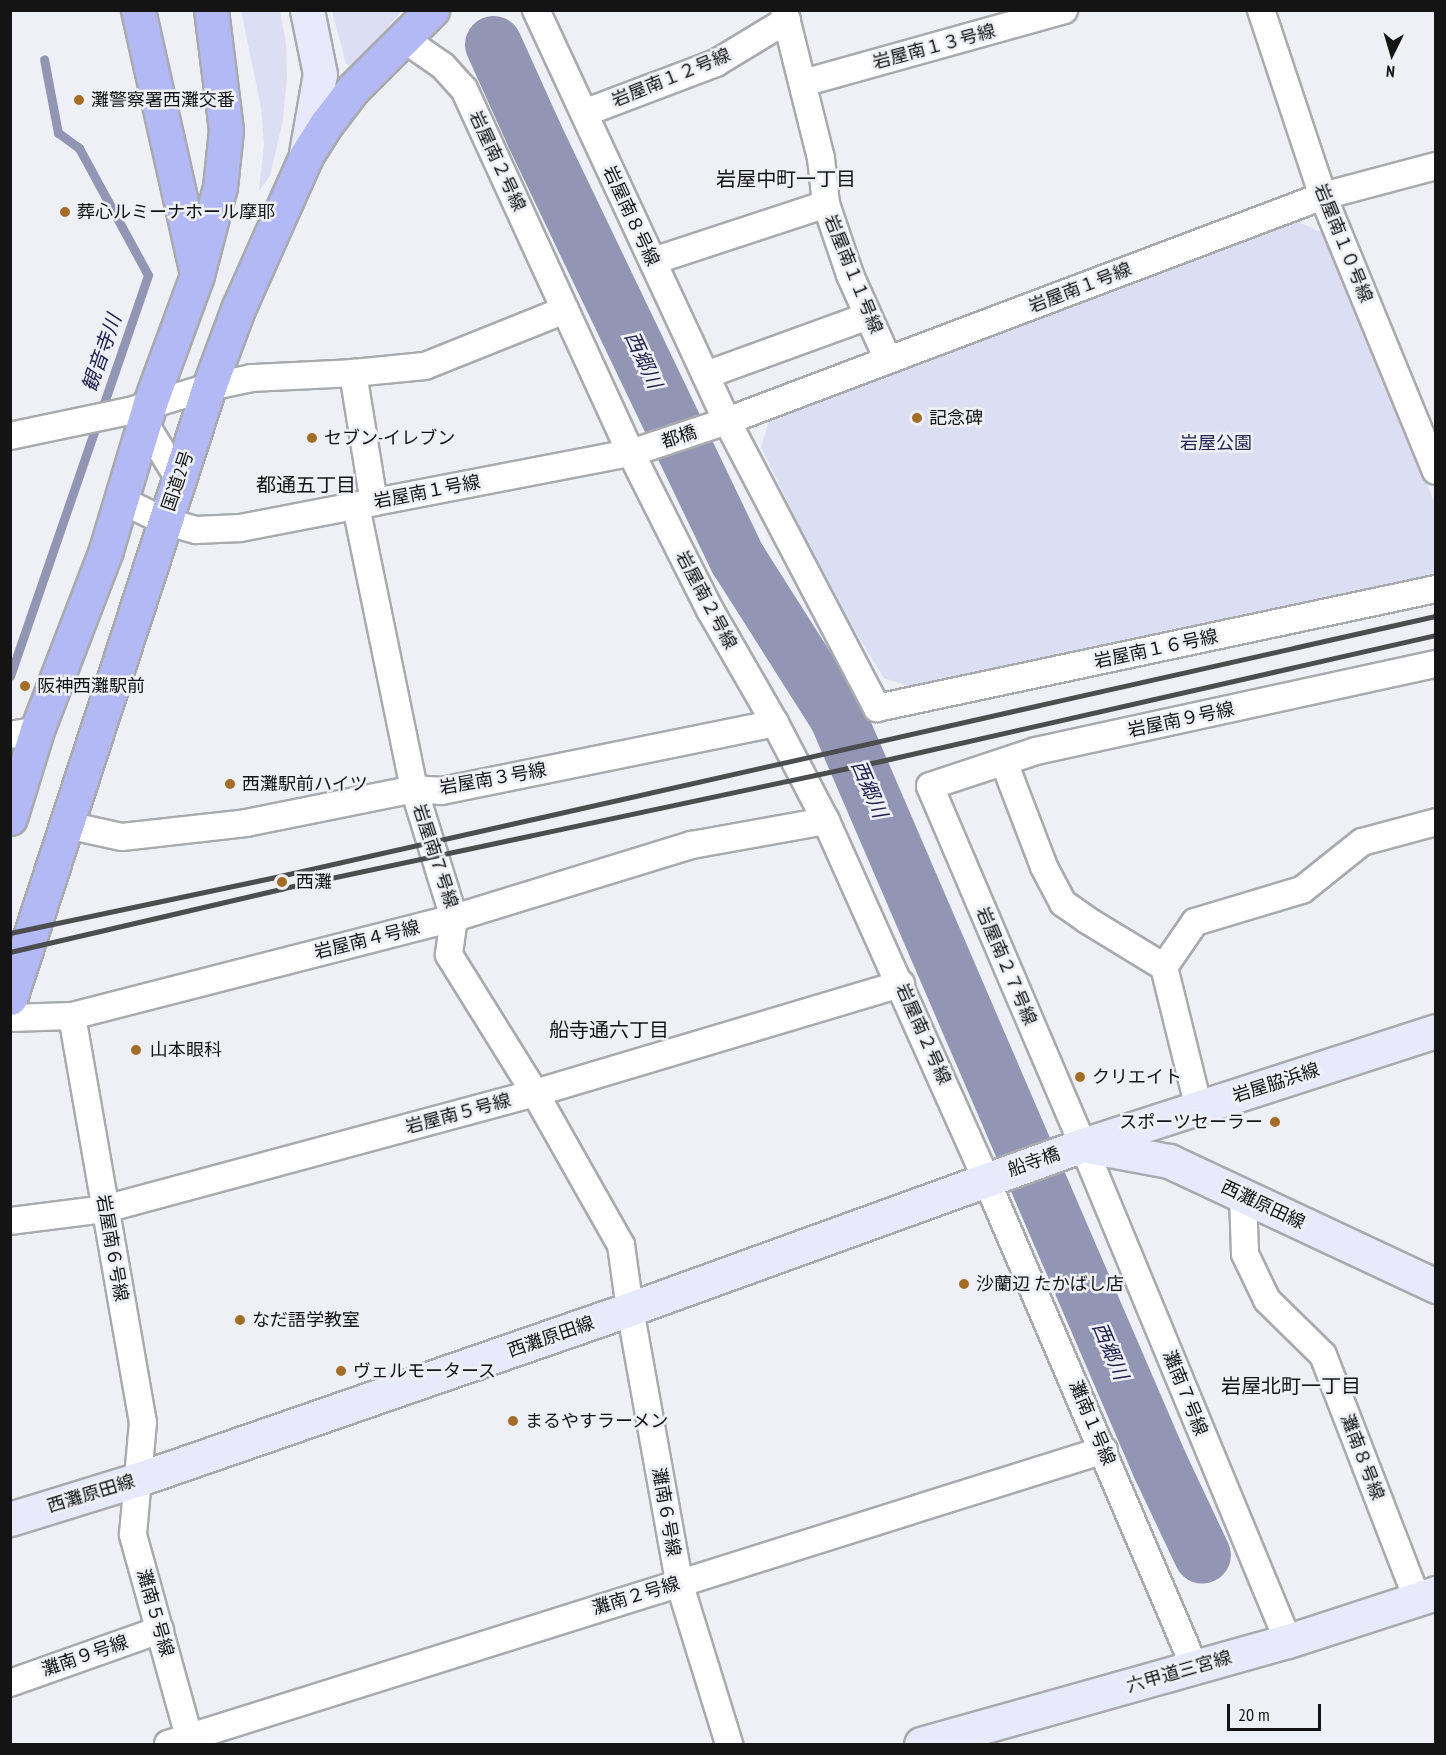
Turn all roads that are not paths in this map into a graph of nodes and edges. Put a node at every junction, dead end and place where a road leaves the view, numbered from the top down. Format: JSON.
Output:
{"nodes":[{"id":1,"x":138,"y":10,"type":"edge"},
{"id":2,"x":211,"y":10,"type":"edge"},
{"id":3,"x":307,"y":10,"type":"edge"},
{"id":4,"x":432,"y":10,"type":"edge"},
{"id":5,"x":536,"y":10,"type":"edge"},
{"id":6,"x":1064,"y":10,"type":"edge"},
{"id":7,"x":1261,"y":10,"type":"edge"},
{"id":8,"x":786,"y":16,"type":"edge"},
{"id":9,"x":404,"y":39,"type":"junction"},
{"id":10,"x":803,"y":83,"type":"junction"},
{"id":11,"x":584,"y":113,"type":"junction"},
{"id":12,"x":306,"y":156,"type":"junction"},
{"id":13,"x":1436,"y":166,"type":"edge"},
{"id":14,"x":1323,"y":196,"type":"junction"},
{"id":15,"x":826,"y":204,"type":"junction"},
{"id":16,"x":652,"y":261,"type":"junction"},
{"id":17,"x":197,"y":275,"type":"junction"},
{"id":18,"x":566,"y":310,"type":"junction"},
{"id":19,"x":868,"y":316,"type":"junction"},
{"id":20,"x":888,"y":360,"type":"junction"},
{"id":21,"x":353,"y":374,"type":"junction"},
{"id":22,"x":706,"y":375,"type":"junction"},
{"id":23,"x":209,"y":387,"type":"junction"},
{"id":24,"x":132,"y":413,"type":"junction"},
{"id":25,"x":728,"y":421,"type":"junction"},
{"id":26,"x":10,"y":436,"type":"edge"},
{"id":27,"x":631,"y":453,"type":"junction"},
{"id":28,"x":1436,"y":471,"type":"edge"},
{"id":29,"x":179,"y":479,"type":"junction"},
{"id":30,"x":121,"y":500,"type":"junction"},
{"id":31,"x":365,"y":504,"type":"junction"},
{"id":32,"x":164,"y":521,"type":"junction"},
{"id":33,"x":1436,"y":589,"type":"edge"},
{"id":34,"x":1436,"y":664,"type":"edge"},
{"id":35,"x":877,"y":708,"type":"joint"},
{"id":36,"x":775,"y":723,"type":"junction"},
{"id":37,"x":20,"y":734,"type":"edge"},
{"id":38,"x":1004,"y":762,"type":"junction"},
{"id":39,"x":930,"y":786,"type":"joint"},
{"id":40,"x":414,"y":789,"type":"junction"},
{"id":41,"x":10,"y":818,"type":"edge"},
{"id":42,"x":826,"y":821,"type":"junction"},
{"id":43,"x":1436,"y":822,"type":"edge"},
{"id":44,"x":67,"y":825,"type":"junction"},
{"id":45,"x":454,"y":918,"type":"junction"},
{"id":46,"x":1164,"y":967,"type":"junction"},
{"id":47,"x":901,"y":984,"type":"junction"},
{"id":48,"x":10,"y":998,"type":"edge"},
{"id":49,"x":72,"y":1016,"type":"junction"},
{"id":50,"x":10,"y":1018,"type":"edge"},
{"id":51,"x":1436,"y":1031,"type":"edge"},
{"id":52,"x":535,"y":1093,"type":"junction"},
{"id":53,"x":1198,"y":1108,"type":"junction"},
{"id":54,"x":1083,"y":1145,"type":"junction"},
{"id":55,"x":986,"y":1179,"type":"junction"},
{"id":56,"x":1243,"y":1196,"type":"junction"},
{"id":57,"x":105,"y":1209,"type":"junction"},
{"id":58,"x":10,"y":1221,"type":"edge"},
{"id":59,"x":1434,"y":1280,"type":"edge"},
{"id":60,"x":630,"y":1310,"type":"junction"},
{"id":61,"x":1104,"y":1450,"type":"junction"},
{"id":62,"x":139,"y":1479,"type":"junction"},
{"id":63,"x":10,"y":1519,"type":"edge"},
{"id":64,"x":679,"y":1582,"type":"junction"},
{"id":65,"x":1426,"y":1596,"type":"edge"},
{"id":66,"x":160,"y":1630,"type":"junction"},
{"id":67,"x":1288,"y":1641,"type":"junction"},
{"id":68,"x":1195,"y":1668,"type":"junction"},
{"id":69,"x":10,"y":1683,"type":"edge"},
{"id":70,"x":183,"y":1742,"type":"edge"},
{"id":71,"x":729,"y":1744,"type":"edge"},
{"id":72,"x":921,"y":1744,"type":"edge"}],
"edges":[{"from":1,"to":17,"type":"highway"},
{"from":2,"to":17,"type":"highway"},
{"from":3,"to":12,"type":"street"},
{"from":4,"to":9,"type":"highway","name":"国道2号"},
{"from":5,"to":11,"type":"street","name":"岩屋南８号線"},
{"from":6,"to":10,"type":"street","name":"岩屋南１３号線"},
{"from":7,"to":14,"type":"street","name":"岩屋南１０号線"},
{"from":8,"to":10,"type":"street","name":"岩屋南１１号線"},
{"from":8,"to":11,"type":"street","name":"岩屋南１２号線"},
{"from":9,"to":12,"type":"highway","name":"国道2号"},
{"from":9,"to":18,"type":"street","name":"岩屋南２号線"},
{"from":10,"to":15,"type":"street","name":"岩屋南１１号線"},
{"from":11,"to":16,"type":"street","name":"岩屋南８号線"},
{"from":12,"to":23,"type":"highway","name":"国道2号"},
{"from":13,"to":14,"type":"street","name":"岩屋南１号線"},
{"from":14,"to":20,"type":"street","name":"岩屋南１号線"},
{"from":14,"to":28,"type":"street","name":"岩屋南１０号線"},
{"from":15,"to":16,"type":"street"},
{"from":15,"to":19,"type":"street","name":"岩屋南１１号線"},
{"from":16,"to":22,"type":"street","name":"岩屋南８号線"},
{"from":17,"to":24,"type":"highway"},
{"from":18,"to":21,"type":"street"},
{"from":18,"to":27,"type":"street","name":"岩屋南２号線"},
{"from":19,"to":20,"type":"street","name":"岩屋南１１号線"},
{"from":19,"to":22,"type":"street"},
{"from":20,"to":25,"type":"street","name":"岩屋南１号線"},
{"from":21,"to":23,"type":"street"},
{"from":21,"to":31,"type":"street","name":"岩屋南７号線"},
{"from":22,"to":25,"type":"street","name":"岩屋南８号線"},
{"from":23,"to":24,"type":"street"},
{"from":23,"to":29,"type":"highway","name":"国道2号"},
{"from":24,"to":26,"type":"street"},
{"from":24,"to":29,"type":"street"},
{"from":24,"to":30,"type":"highway"},
{"from":25,"to":27,"type":"street","name":"都橋"},
{"from":25,"to":35,"type":"street","name":"岩屋南８号線"},
{"from":27,"to":31,"type":"street","name":"岩屋南１号線"},
{"from":27,"to":36,"type":"street","name":"岩屋南２号線"},
{"from":29,"to":32,"type":"highway","name":"国道2号"},
{"from":30,"to":32,"type":"street","name":"岩屋南１号線"},
{"from":30,"to":37,"type":"highway"},
{"from":31,"to":32,"type":"street","name":"岩屋南１号線"},
{"from":31,"to":40,"type":"street","name":"岩屋南７号線"},
{"from":32,"to":44,"type":"highway","name":"国道2号"},
{"from":33,"to":35,"type":"street","name":"岩屋南１６号線"},
{"from":34,"to":38,"type":"street","name":"岩屋南９号線"},
{"from":36,"to":40,"type":"street","name":"岩屋南３号線"},
{"from":36,"to":42,"type":"street","name":"岩屋南２号線"},
{"from":37,"to":41,"type":"highway"},
{"from":38,"to":39,"type":"street","name":"岩屋南９号線"},
{"from":38,"to":46,"type":"street"},
{"from":39,"to":54,"type":"street","name":"岩屋南２７号線"},
{"from":40,"to":44,"type":"street","name":"岩屋南３号線"},
{"from":40,"to":45,"type":"street","name":"岩屋南７号線"},
{"from":42,"to":45,"type":"street","name":"岩屋南４号線"},
{"from":42,"to":47,"type":"street","name":"岩屋南２号線"},
{"from":43,"to":46,"type":"street"},
{"from":44,"to":48,"type":"highway","name":"国道2号"},
{"from":45,"to":49,"type":"street","name":"岩屋南４号線"},
{"from":45,"to":52,"type":"street","name":"岩屋南７号線"},
{"from":46,"to":53,"type":"street"},
{"from":47,"to":52,"type":"street","name":"岩屋南５号線"},
{"from":47,"to":55,"type":"street","name":"岩屋南２号線"},
{"from":49,"to":50,"type":"street","name":"岩屋南４号線"},
{"from":49,"to":57,"type":"street","name":"岩屋南６号線"},
{"from":51,"to":53,"type":"street","name":"岩屋脇浜線"},
{"from":52,"to":57,"type":"street","name":"岩屋南５号線"},
{"from":52,"to":60,"type":"street","name":"岩屋南７号線"},
{"from":53,"to":54,"type":"street","name":"岩屋脇浜線"},
{"from":54,"to":55,"type":"street","name":"船寺橋"},
{"from":54,"to":56,"type":"street","name":"西灘原田線"},
{"from":54,"to":67,"type":"street","name":"灘南７号線"},
{"from":55,"to":60,"type":"street","name":"西灘原田線"},
{"from":55,"to":61,"type":"street","name":"灘南１号線"},
{"from":56,"to":59,"type":"street","name":"西灘原田線"},
{"from":56,"to":65,"type":"street","name":"灘南８号線"},
{"from":57,"to":58,"type":"street","name":"岩屋南５号線"},
{"from":57,"to":62,"type":"street","name":"岩屋南６号線"},
{"from":60,"to":62,"type":"street","name":"西灘原田線"},
{"from":60,"to":64,"type":"street","name":"灘南６号線"},
{"from":61,"to":64,"type":"street","name":"灘南２号線"},
{"from":61,"to":68,"type":"street","name":"灘南１号線"},
{"from":62,"to":63,"type":"street","name":"西灘原田線"},
{"from":62,"to":66,"type":"street","name":"灘南５号線"},
{"from":64,"to":70,"type":"street","name":"灘南２号線"},
{"from":64,"to":71,"type":"street","name":"灘南６号線"},
{"from":65,"to":67,"type":"street","name":"六甲道三宮線"},
{"from":66,"to":69,"type":"street","name":"灘南９号線"},
{"from":66,"to":70,"type":"street","name":"灘南５号線"},
{"from":67,"to":68,"type":"street","name":"六甲道三宮線"},
{"from":68,"to":72,"type":"street","name":"六甲道三宮線"}]}
